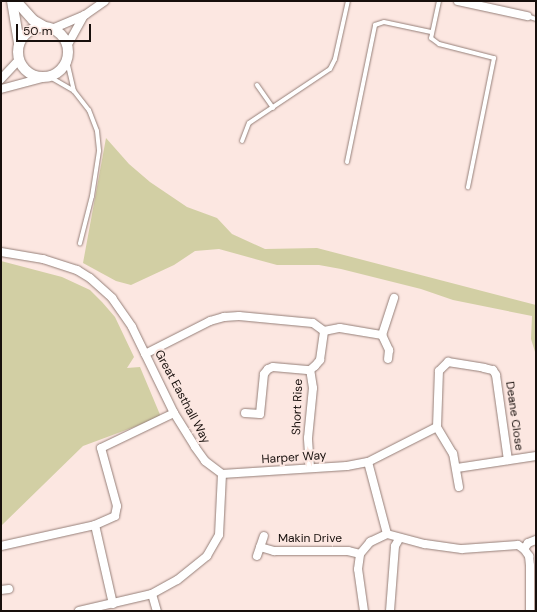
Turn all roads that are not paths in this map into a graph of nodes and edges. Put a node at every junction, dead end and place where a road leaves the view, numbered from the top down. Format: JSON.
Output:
{"nodes":[{"id":1,"x":12,"y":1,"type":"edge"},
{"id":2,"x":16,"y":1,"type":"edge"},
{"id":3,"x":105,"y":1,"type":"edge"},
{"id":4,"x":348,"y":1,"type":"edge"},
{"id":5,"x":439,"y":1,"type":"edge"},
{"id":6,"x":458,"y":1,"type":"edge"},
{"id":7,"x":468,"y":2,"type":"edge"},
{"id":8,"x":85,"y":15,"type":"junction"},
{"id":9,"x":527,"y":16,"type":"joint"},
{"id":10,"x":536,"y":19,"type":"edge"},
{"id":11,"x":48,"y":28,"type":"junction"},
{"id":12,"x":431,"y":32,"type":"junction"},
{"id":13,"x":19,"y":43,"type":"junction"},
{"id":14,"x":67,"y":46,"type":"junction"},
{"id":15,"x":19,"y":60,"type":"junction"},
{"id":16,"x":67,"y":61,"type":"junction"},
{"id":17,"x":46,"y":77,"type":"junction"},
{"id":18,"x":1,"y":80,"type":"edge"},
{"id":19,"x":257,"y":85,"type":"dead end"},
{"id":20,"x":1,"y":89,"type":"edge"},
{"id":21,"x":74,"y":92,"type":"junction"},
{"id":22,"x":273,"y":108,"type":"junction"},
{"id":23,"x":242,"y":141,"type":"dead end"},
{"id":24,"x":347,"y":162,"type":"dead end"},
{"id":25,"x":468,"y":187,"type":"dead end"},
{"id":26,"x":80,"y":243,"type":"dead end"},
{"id":27,"x":1,"y":252,"type":"edge"},
{"id":28,"x":394,"y":298,"type":"dead end"},
{"id":29,"x":324,"y":331,"type":"junction"},
{"id":30,"x":382,"y":334,"type":"junction"},
{"id":31,"x":145,"y":354,"type":"junction"},
{"id":32,"x":388,"y":359,"type":"dead end"},
{"id":33,"x":310,"y":370,"type":"junction"},
{"id":34,"x":174,"y":413,"type":"junction"},
{"id":35,"x":245,"y":413,"type":"dead end"},
{"id":36,"x":437,"y":427,"type":"junction"},
{"id":37,"x":536,"y":456,"type":"edge"},
{"id":38,"x":508,"y":460,"type":"junction"},
{"id":39,"x":368,"y":462,"type":"junction"},
{"id":40,"x":310,"y":468,"type":"junction"},
{"id":41,"x":457,"y":468,"type":"junction"},
{"id":42,"x":222,"y":474,"type":"junction"},
{"id":43,"x":459,"y":487,"type":"dead end"},
{"id":44,"x":95,"y":525,"type":"junction"},
{"id":45,"x":387,"y":534,"type":"junction"},
{"id":46,"x":264,"y":536,"type":"dead end"},
{"id":47,"x":399,"y":539,"type":"junction"},
{"id":48,"x":536,"y":540,"type":"edge"},
{"id":49,"x":1,"y":546,"type":"edge"},
{"id":50,"x":260,"y":547,"type":"junction"},
{"id":51,"x":524,"y":549,"type":"junction"},
{"id":52,"x":360,"y":554,"type":"junction"},
{"id":53,"x":256,"y":556,"type":"dead end"},
{"id":54,"x":152,"y":594,"type":"junction"},
{"id":55,"x":113,"y":604,"type":"junction"},
{"id":56,"x":79,"y":611,"type":"edge"},
{"id":57,"x":157,"y":611,"type":"edge"},
{"id":58,"x":364,"y":611,"type":"edge"},
{"id":59,"x":390,"y":611,"type":"edge"},
{"id":60,"x":530,"y":611,"type":"edge"}],
"edges":[{"from":1,"to":13,"type":"street"},
{"from":2,"to":11,"type":"street"},
{"from":3,"to":8,"type":"street"},
{"from":4,"to":22,"type":"lane"},
{"from":5,"to":12,"type":"lane"},
{"from":6,"to":7,"type":"street"},
{"from":7,"to":9,"type":"street"},
{"from":8,"to":11,"type":"street"},
{"from":8,"to":14,"type":"street"},
{"from":9,"to":10,"type":"lane"},
{"from":11,"to":13,"type":"street"},
{"from":11,"to":14,"type":"street"},
{"from":12,"to":24,"type":"lane"},
{"from":12,"to":25,"type":"lane"},
{"from":13,"to":15,"type":"street"},
{"from":14,"to":16,"type":"street"},
{"from":15,"to":17,"type":"street"},
{"from":15,"to":18,"type":"street"},
{"from":16,"to":17,"type":"street"},
{"from":16,"to":21,"type":"lane"},
{"from":17,"to":20,"type":"street"},
{"from":17,"to":21,"type":"lane"},
{"from":19,"to":22,"type":"lane"},
{"from":21,"to":26,"type":"lane"},
{"from":22,"to":23,"type":"lane"},
{"from":27,"to":31,"type":"street","name":"Great Easthall Way"},
{"from":28,"to":30,"type":"street"},
{"from":29,"to":30,"type":"street"},
{"from":29,"to":31,"type":"street"},
{"from":29,"to":33,"type":"street","name":"Short Rise"},
{"from":30,"to":32,"type":"street"},
{"from":31,"to":34,"type":"street","name":"Great Easthall Way"},
{"from":33,"to":35,"type":"street","name":"Short Rise"},
{"from":33,"to":40,"type":"street","name":"Short Rise"},
{"from":34,"to":42,"type":"street","name":"Great Easthall Way"},
{"from":34,"to":44,"type":"street"},
{"from":36,"to":38,"type":"street","name":"Deane Close"},
{"from":36,"to":39,"type":"street"},
{"from":36,"to":41,"type":"street"},
{"from":37,"to":38,"type":"street","name":"Deane Close"},
{"from":38,"to":41,"type":"street","name":"Deane Close"},
{"from":39,"to":40,"type":"street","name":"Harper Way"},
{"from":39,"to":45,"type":"street"},
{"from":40,"to":42,"type":"street","name":"Harper Way"},
{"from":41,"to":43,"type":"street"},
{"from":42,"to":54,"type":"street"},
{"from":44,"to":49,"type":"street"},
{"from":44,"to":55,"type":"street"},
{"from":45,"to":47,"type":"street"},
{"from":45,"to":52,"type":"street"},
{"from":46,"to":50,"type":"street"},
{"from":47,"to":51,"type":"street"},
{"from":47,"to":59,"type":"street"},
{"from":48,"to":51,"type":"street"},
{"from":50,"to":52,"type":"street","name":"Makin Drive"},
{"from":50,"to":53,"type":"street"},
{"from":51,"to":60,"type":"street"},
{"from":52,"to":58,"type":"street"},
{"from":54,"to":55,"type":"street"},
{"from":54,"to":57,"type":"street"},
{"from":55,"to":56,"type":"street"}]}
